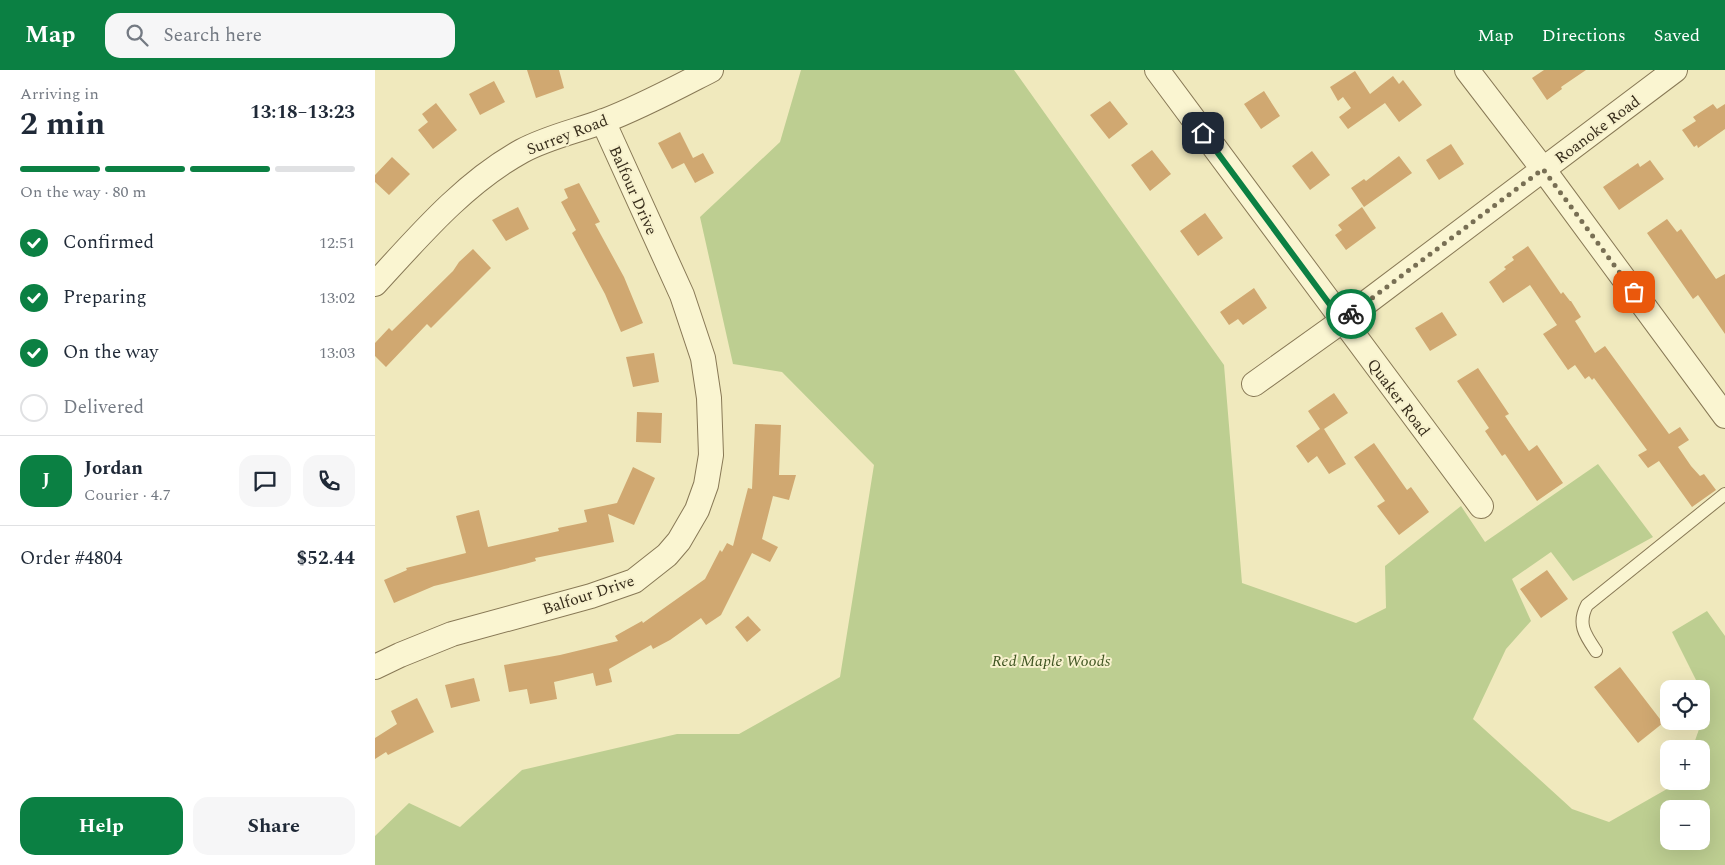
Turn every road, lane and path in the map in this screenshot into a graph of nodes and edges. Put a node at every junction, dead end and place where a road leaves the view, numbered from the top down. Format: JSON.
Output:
{"nodes":[{"id":1,"x":711,"y":70,"type":"edge"},
{"id":2,"x":1157,"y":70,"type":"edge"},
{"id":3,"x":1467,"y":70,"type":"edge"},
{"id":4,"x":1675,"y":70,"type":"edge"},
{"id":5,"x":603,"y":121,"type":"junction"},
{"id":6,"x":1543,"y":169,"type":"junction"},
{"id":7,"x":375,"y":284,"type":"edge"},
{"id":8,"x":1342,"y":321,"type":"junction"},
{"id":9,"x":1254,"y":384,"type":"dead end"},
{"id":10,"x":1725,"y":416,"type":"edge"},
{"id":11,"x":1725,"y":494,"type":"edge"},
{"id":12,"x":1481,"y":506,"type":"dead end"},
{"id":13,"x":1596,"y":651,"type":"dead end"},
{"id":14,"x":375,"y":667,"type":"edge"}],
"edges":[{"from":1,"to":5,"type":"street","name":"Surrey Road"},
{"from":2,"to":8,"type":"street","name":"Quaker Road"},
{"from":3,"to":6,"type":"street"},
{"from":4,"to":6,"type":"street","name":"Roanoke Road"},
{"from":5,"to":7,"type":"street","name":"Surrey Road"},
{"from":5,"to":14,"type":"street","name":"Balfour Drive"},
{"from":6,"to":8,"type":"street","name":"Roanoke Road"},
{"from":6,"to":10,"type":"street"},
{"from":8,"to":9,"type":"street","name":"Roanoke Road"},
{"from":8,"to":12,"type":"street","name":"Quaker Road"},
{"from":11,"to":13,"type":"lane"}]}
